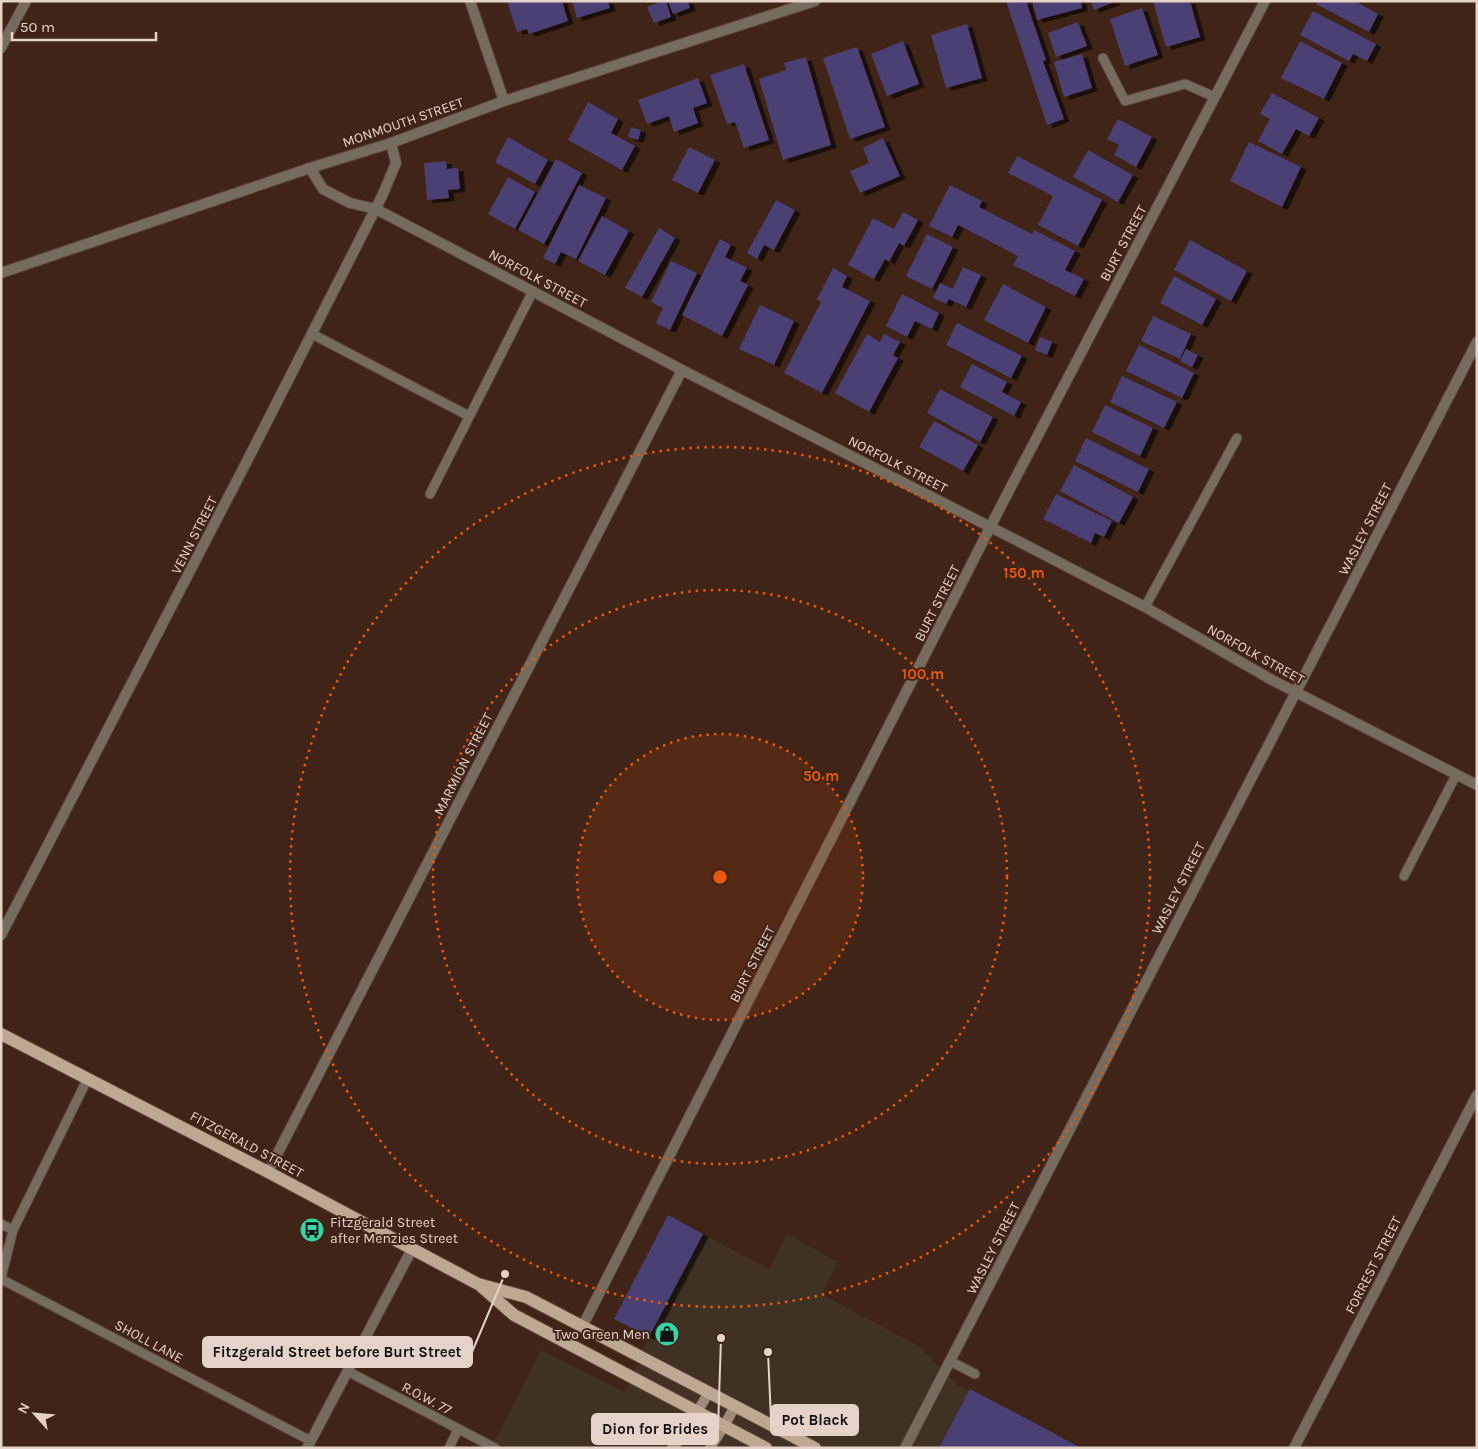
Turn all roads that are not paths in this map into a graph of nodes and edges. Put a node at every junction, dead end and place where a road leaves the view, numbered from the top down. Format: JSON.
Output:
{"nodes":[{"id":1,"x":26,"y":1,"type":"edge"},
{"id":2,"x":470,"y":1,"type":"edge"},
{"id":3,"x":815,"y":1,"type":"edge"},
{"id":4,"x":1265,"y":1,"type":"edge"},
{"id":5,"x":1,"y":48,"type":"edge"},
{"id":6,"x":1103,"y":58,"type":"dead end"},
{"id":7,"x":1215,"y":97,"type":"junction"},
{"id":8,"x":504,"y":101,"type":"junction"},
{"id":9,"x":391,"y":143,"type":"junction"},
{"id":10,"x":310,"y":168,"type":"junction"},
{"id":11,"x":376,"y":209,"type":"junction"},
{"id":12,"x":1,"y":273,"type":"edge"},
{"id":13,"x":533,"y":291,"type":"junction"},
{"id":14,"x":312,"y":334,"type":"junction"},
{"id":15,"x":1477,"y":342,"type":"edge"},
{"id":16,"x":682,"y":370,"type":"junction"},
{"id":17,"x":469,"y":416,"type":"junction"},
{"id":18,"x":1237,"y":438,"type":"dead end"},
{"id":19,"x":430,"y":494,"type":"dead end"},
{"id":20,"x":991,"y":526,"type":"junction"},
{"id":21,"x":1145,"y":607,"type":"junction"},
{"id":22,"x":1296,"y":692,"type":"junction"},
{"id":23,"x":1456,"y":775,"type":"junction"},
{"id":24,"x":1477,"y":785,"type":"edge"},
{"id":25,"x":1404,"y":876,"type":"dead end"},
{"id":26,"x":1,"y":935,"type":"edge"},
{"id":27,"x":1,"y":1034,"type":"edge"},
{"id":28,"x":88,"y":1078,"type":"junction"},
{"id":29,"x":1477,"y":1095,"type":"edge"},
{"id":30,"x":268,"y":1172,"type":"junction"},
{"id":31,"x":1,"y":1224,"type":"edge"},
{"id":32,"x":13,"y":1230,"type":"junction"},
{"id":33,"x":412,"y":1249,"type":"junction"},
{"id":34,"x":1,"y":1278,"type":"edge"},
{"id":35,"x":478,"y":1284,"type":"junction"},
{"id":36,"x":582,"y":1326,"type":"junction"},
{"id":37,"x":950,"y":1361,"type":"junction"},
{"id":38,"x":347,"y":1371,"type":"junction"},
{"id":39,"x":975,"y":1374,"type":"dead end"},
{"id":40,"x":709,"y":1392,"type":"junction"},
{"id":41,"x":735,"y":1406,"type":"junction"},
{"id":42,"x":698,"y":1412,"type":"junction"},
{"id":43,"x":724,"y":1426,"type":"junction"},
{"id":44,"x":458,"y":1429,"type":"junction"},
{"id":45,"x":309,"y":1445,"type":"edge"},
{"id":46,"x":449,"y":1448,"type":"edge"},
{"id":47,"x":495,"y":1448,"type":"edge"},
{"id":48,"x":672,"y":1448,"type":"edge"},
{"id":49,"x":710,"y":1448,"type":"edge"},
{"id":50,"x":766,"y":1448,"type":"edge"},
{"id":51,"x":815,"y":1448,"type":"edge"},
{"id":52,"x":904,"y":1448,"type":"edge"},
{"id":53,"x":1294,"y":1448,"type":"edge"}],
"edges":[{"from":1,"to":5,"type":"street"},
{"from":2,"to":8,"type":"street"},
{"from":3,"to":8,"type":"street","name":"MONMOUTH STREET"},
{"from":4,"to":7,"type":"street","name":"BURT STREET"},
{"from":6,"to":7,"type":"lane"},
{"from":7,"to":20,"type":"street","name":"BURT STREET"},
{"from":8,"to":9,"type":"street","name":"MONMOUTH STREET"},
{"from":9,"to":10,"type":"street","name":"MONMOUTH STREET"},
{"from":9,"to":11,"type":"street","name":"VENN STREET"},
{"from":10,"to":11,"type":"street","name":"NORFOLK STREET"},
{"from":10,"to":12,"type":"street","name":"MONMOUTH STREET"},
{"from":11,"to":13,"type":"street","name":"NORFOLK STREET"},
{"from":11,"to":14,"type":"street","name":"VENN STREET"},
{"from":13,"to":16,"type":"street","name":"NORFOLK STREET"},
{"from":13,"to":17,"type":"lane"},
{"from":14,"to":17,"type":"lane"},
{"from":14,"to":26,"type":"street","name":"VENN STREET"},
{"from":15,"to":22,"type":"street","name":"WASLEY STREET"},
{"from":16,"to":20,"type":"street","name":"NORFOLK STREET"},
{"from":16,"to":30,"type":"street","name":"MARMION STREET"},
{"from":17,"to":19,"type":"lane"},
{"from":18,"to":21,"type":"lane"},
{"from":20,"to":21,"type":"street","name":"NORFOLK STREET"},
{"from":20,"to":36,"type":"street","name":"BURT STREET"},
{"from":21,"to":22,"type":"street","name":"NORFOLK STREET"},
{"from":22,"to":23,"type":"street","name":"NORFOLK STREET"},
{"from":22,"to":37,"type":"street","name":"WASLEY STREET"},
{"from":23,"to":24,"type":"street","name":"NORFOLK STREET"},
{"from":23,"to":25,"type":"lane"},
{"from":27,"to":28,"type":"main road","name":"FITZGERALD STREET"},
{"from":28,"to":30,"type":"main road","name":"FITZGERALD STREET"},
{"from":28,"to":32,"type":"lane","name":"SHOLL LANE"},
{"from":29,"to":53,"type":"street","name":"FORREST STREET"},
{"from":30,"to":33,"type":"main road","name":"FITZGERALD STREET"},
{"from":31,"to":32,"type":"lane"},
{"from":32,"to":34,"type":"lane","name":"SHOLL LANE"},
{"from":33,"to":35,"type":"main road","name":"FITZGERALD STREET"},
{"from":33,"to":38,"type":"street"},
{"from":34,"to":45,"type":"lane","name":"SHOLL LANE"},
{"from":35,"to":36,"type":"main road","name":"FITZGERALD STREET"},
{"from":35,"to":42,"type":"main road","name":"FITZGERALD STREET"},
{"from":36,"to":40,"type":"main road","name":"FITZGERALD STREET"},
{"from":37,"to":39,"type":"lane"},
{"from":37,"to":52,"type":"street","name":"WASLEY STREET"},
{"from":38,"to":44,"type":"lane","name":"R.O.W. 77"},
{"from":38,"to":45,"type":"street"},
{"from":40,"to":41,"type":"main road","name":"FITZGERALD STREET"},
{"from":40,"to":42,"type":"main road"},
{"from":41,"to":43,"type":"main road"},
{"from":41,"to":51,"type":"main road","name":"FITZGERALD STREET"},
{"from":42,"to":43,"type":"main road","name":"FITZGERALD STREET"},
{"from":42,"to":48,"type":"main road"},
{"from":43,"to":49,"type":"main road"},
{"from":43,"to":50,"type":"main road","name":"FITZGERALD STREET"},
{"from":44,"to":46,"type":"lane"},
{"from":44,"to":47,"type":"lane","name":"R.O.W. 77"}]}
